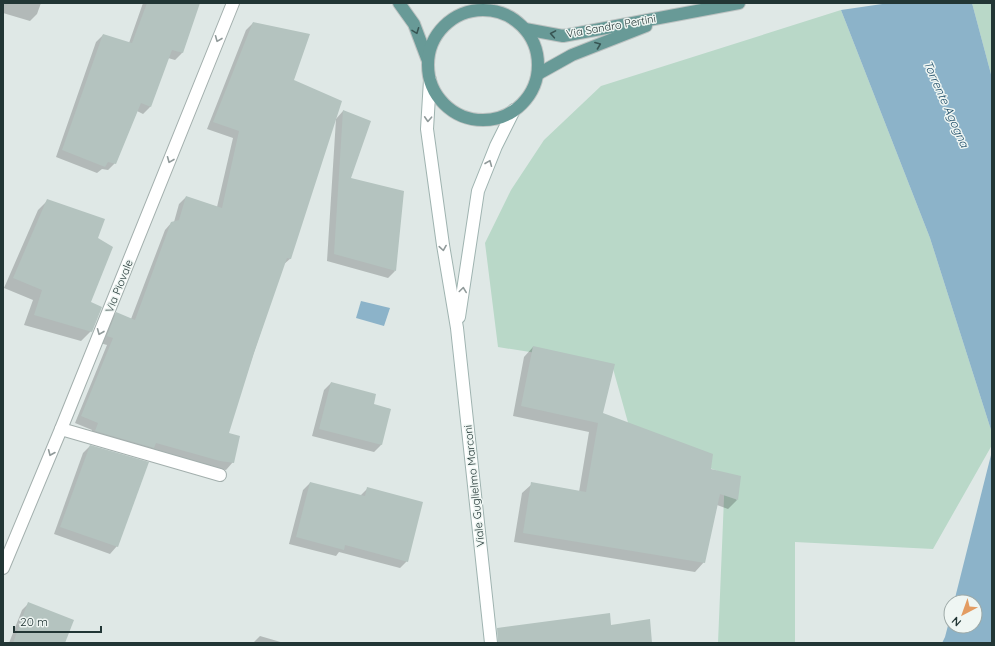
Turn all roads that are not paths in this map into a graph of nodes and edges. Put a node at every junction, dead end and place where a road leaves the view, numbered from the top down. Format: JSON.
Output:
{"nodes":[{"id":1,"x":233,"y":3,"type":"edge"},
{"id":2,"x":399,"y":3,"type":"edge"},
{"id":3,"x":479,"y":3,"type":"edge"},
{"id":4,"x":739,"y":3,"type":"edge"},
{"id":5,"x":492,"y":10,"type":"junction"},
{"id":6,"x":674,"y":15,"type":"junction"},
{"id":7,"x":525,"y":29,"type":"junction"},
{"id":8,"x":428,"y":61,"type":"junction"},
{"id":9,"x":538,"y":74,"type":"junction"},
{"id":10,"x":430,"y":80,"type":"junction"},
{"id":11,"x":514,"y":110,"type":"junction"},
{"id":12,"x":457,"y":328,"type":"junction"},
{"id":13,"x":61,"y":429,"type":"junction"},
{"id":14,"x":220,"y":475,"type":"dead end"},
{"id":15,"x":3,"y":568,"type":"edge"},
{"id":16,"x":491,"y":643,"type":"edge"}],
"edges":[{"from":1,"to":13,"type":"main road","name":"Via Piovale","one_way":true},
{"from":2,"to":8,"type":"main road","one_way":true},
{"from":3,"to":5,"type":"main road"},
{"from":4,"to":6,"type":"main road","name":"Via Sandro Pertini"},
{"from":5,"to":7,"type":"main road"},
{"from":5,"to":8,"type":"main road"},
{"from":6,"to":7,"type":"main road","name":"Via Sandro Pertini","one_way":true},
{"from":9,"to":6,"type":"main road","name":"Via Sandro Pertini","one_way":true},
{"from":7,"to":9,"type":"main road"},
{"from":8,"to":10,"type":"main road"},
{"from":9,"to":11,"type":"main road"},
{"from":10,"to":11,"type":"main road"},
{"from":10,"to":12,"type":"main road","name":"Viale Guglielmo Marconi","one_way":true},
{"from":12,"to":11,"type":"main road","name":"Viale Guglielmo Marconi","one_way":true},
{"from":12,"to":16,"type":"main road","name":"Viale Guglielmo Marconi"},
{"from":13,"to":14,"type":"main road"},
{"from":13,"to":15,"type":"main road","name":"Via Piovale","one_way":true}]}
